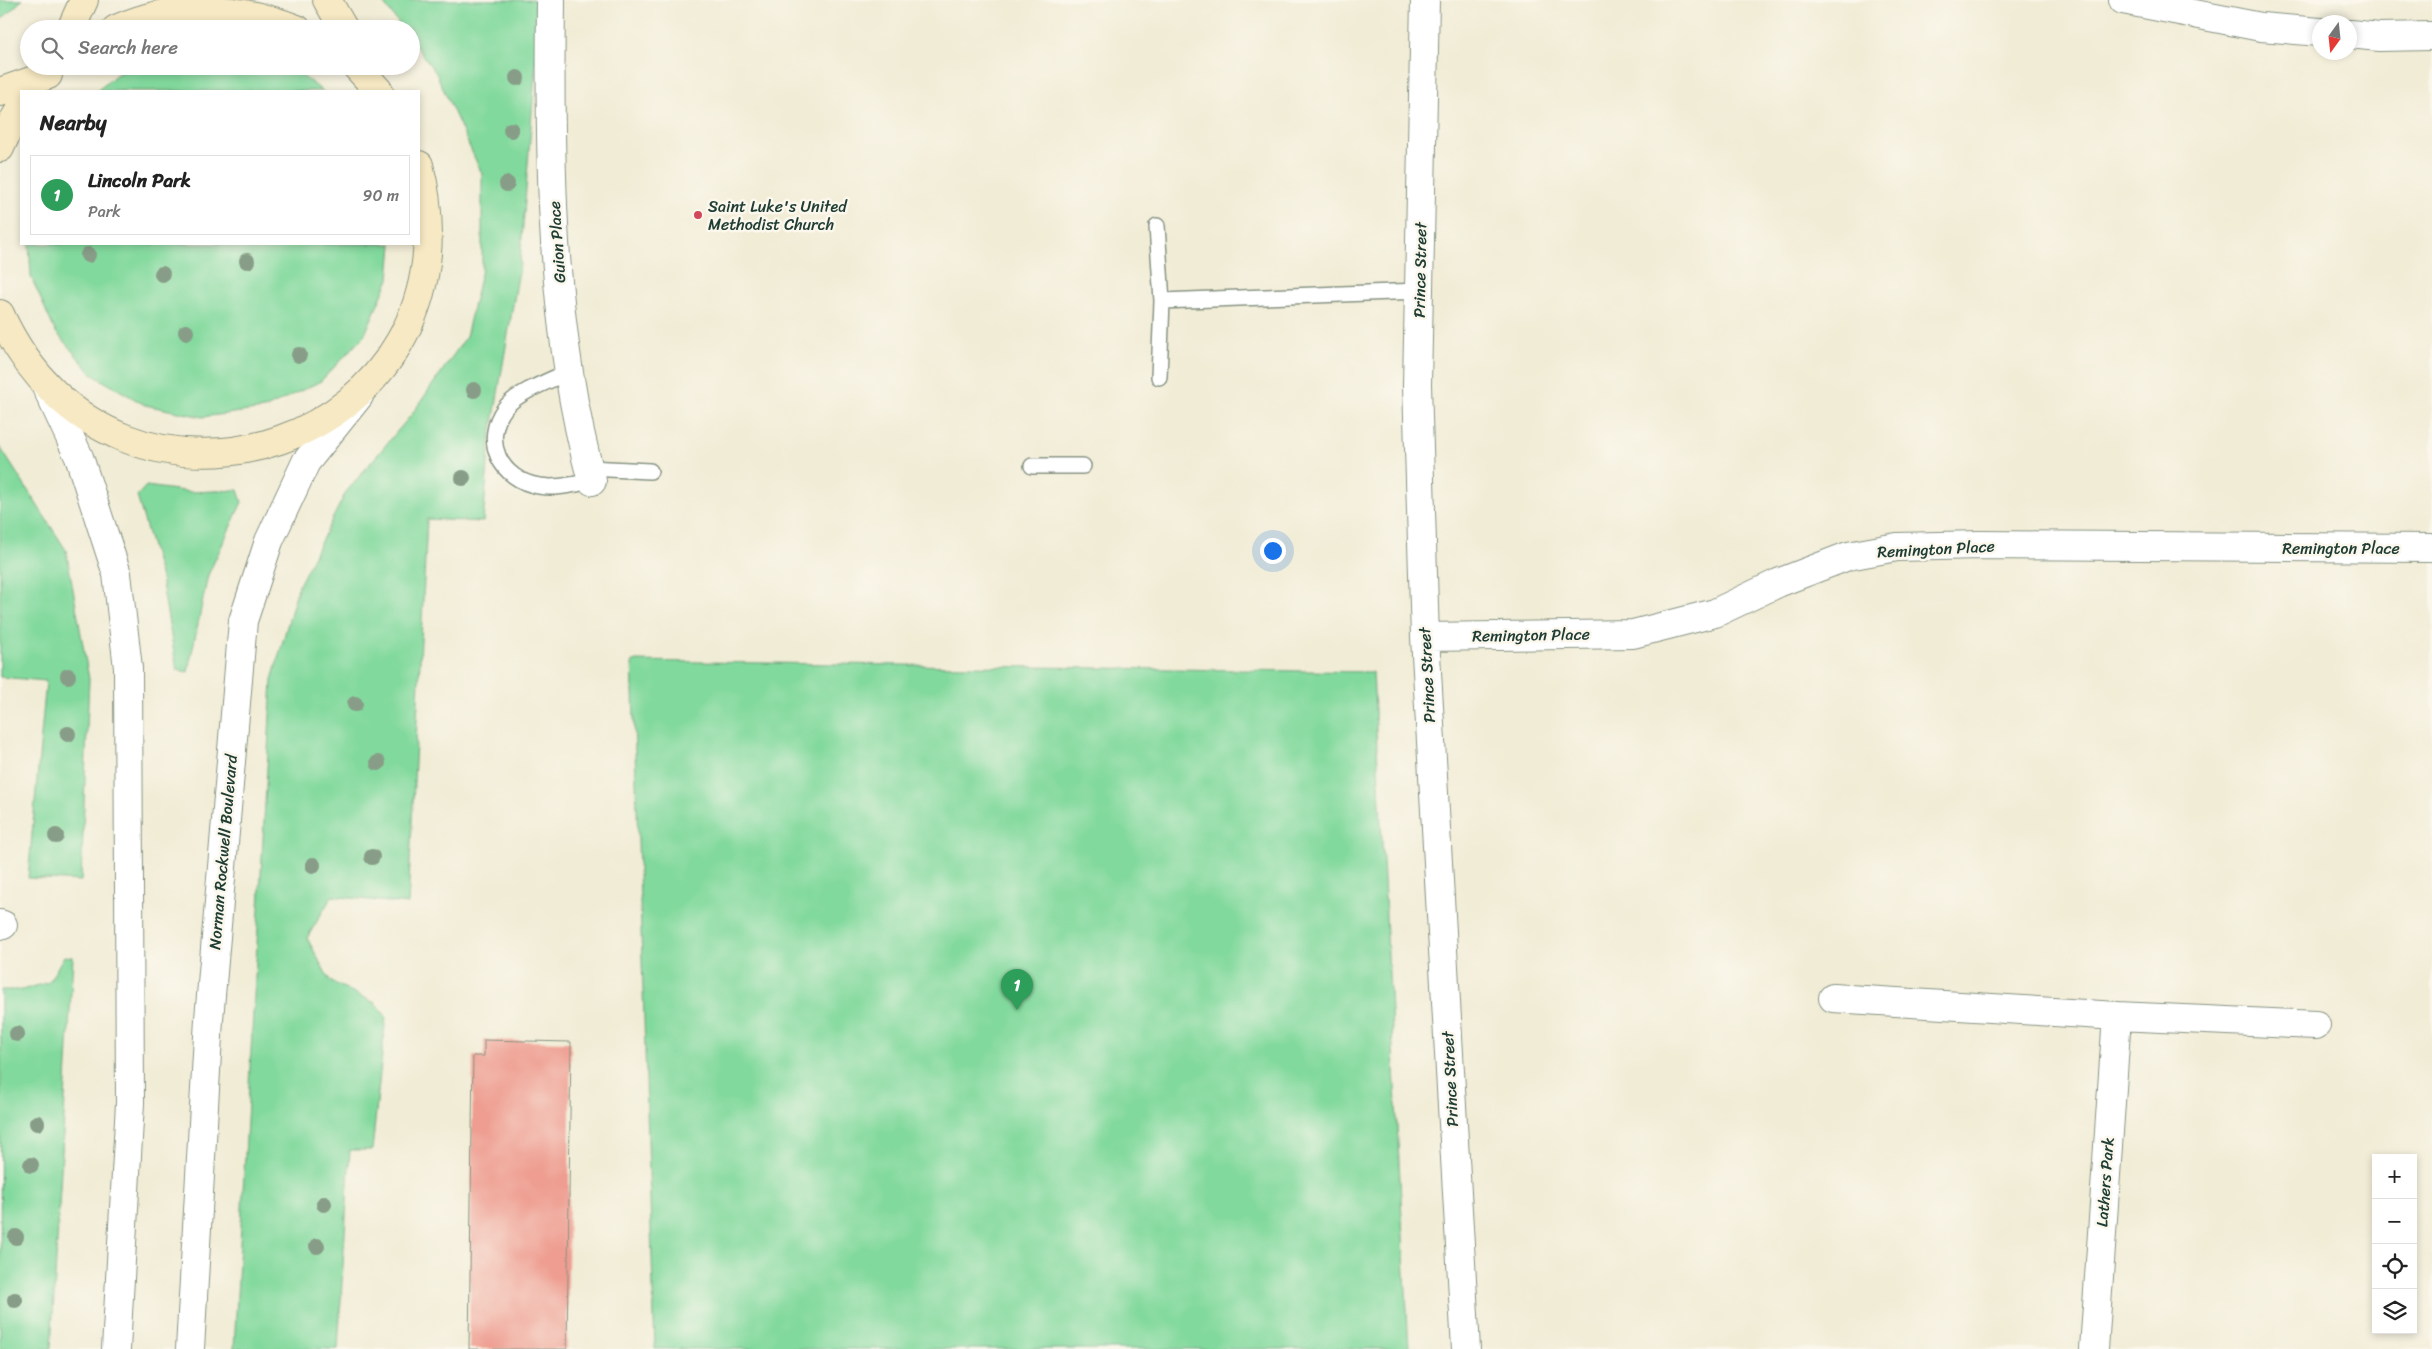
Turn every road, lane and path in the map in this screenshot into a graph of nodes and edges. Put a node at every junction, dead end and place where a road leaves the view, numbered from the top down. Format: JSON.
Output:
{"nodes":[{"id":1,"x":84,"y":0,"type":"edge"},
{"id":2,"x":327,"y":0,"type":"edge"},
{"id":3,"x":551,"y":0,"type":"edge"},
{"id":4,"x":1425,"y":0,"type":"edge"},
{"id":5,"x":2122,"y":0,"type":"edge"},
{"id":6,"x":75,"y":20,"type":"edge"},
{"id":7,"x":137,"y":20,"type":"edge"},
{"id":8,"x":275,"y":20,"type":"edge"},
{"id":9,"x":339,"y":20,"type":"edge"},
{"id":10,"x":2312,"y":31,"type":"edge"},
{"id":11,"x":2357,"y":35,"type":"edge"},
{"id":12,"x":2432,"y":36,"type":"edge"},
{"id":13,"x":47,"y":75,"type":"edge"},
{"id":14,"x":365,"y":75,"type":"edge"},
{"id":15,"x":372,"y":75,"type":"edge"},
{"id":16,"x":380,"y":90,"type":"edge"},
{"id":17,"x":380,"y":90,"type":"edge"},
{"id":18,"x":0,"y":92,"type":"edge"},
{"id":19,"x":20,"y":110,"type":"edge"},
{"id":20,"x":0,"y":148,"type":"edge"},
{"id":21,"x":420,"y":169,"type":"edge"},
{"id":22,"x":1157,"y":226,"type":"dead end"},
{"id":23,"x":1419,"y":290,"type":"junction"},
{"id":24,"x":1162,"y":301,"type":"junction"},
{"id":25,"x":0,"y":314,"type":"edge"},
{"id":26,"x":0,"y":349,"type":"edge"},
{"id":27,"x":27,"y":363,"type":"junction"},
{"id":28,"x":568,"y":372,"type":"junction"},
{"id":29,"x":1159,"y":377,"type":"dead end"},
{"id":30,"x":45,"y":384,"type":"junction"},
{"id":31,"x":365,"y":388,"type":"junction"},
{"id":32,"x":1032,"y":466,"type":"dead end"},
{"id":33,"x":1083,"y":466,"type":"dead end"},
{"id":34,"x":650,"y":471,"type":"dead end"},
{"id":35,"x":590,"y":475,"type":"junction"},
{"id":36,"x":2432,"y":548,"type":"edge"},
{"id":37,"x":1425,"y":637,"type":"junction"},
{"id":38,"x":1833,"y":998,"type":"dead end"},
{"id":39,"x":2117,"y":1016,"type":"junction"},
{"id":40,"x":2316,"y":1025,"type":"dead end"},
{"id":41,"x":116,"y":1349,"type":"edge"},
{"id":42,"x":190,"y":1349,"type":"edge"},
{"id":43,"x":1466,"y":1349,"type":"edge"},
{"id":44,"x":2094,"y":1349,"type":"edge"}],
"edges":[{"from":1,"to":6,"type":"main road"},
{"from":2,"to":9,"type":"main road"},
{"from":3,"to":28,"type":"street","name":"Guion Place"},
{"from":4,"to":23,"type":"street","name":"Prince Street"},
{"from":5,"to":10,"type":"street"},
{"from":7,"to":8,"type":"main road"},
{"from":11,"to":12,"type":"street"},
{"from":13,"to":18,"type":"main road"},
{"from":14,"to":16,"type":"main road"},
{"from":15,"to":17,"type":"main road"},
{"from":19,"to":20,"type":"main road"},
{"from":21,"to":31,"type":"main road"},
{"from":22,"to":24,"type":"lane"},
{"from":23,"to":24,"type":"lane"},
{"from":23,"to":37,"type":"street","name":"Prince Street"},
{"from":24,"to":29,"type":"lane"},
{"from":25,"to":27,"type":"main road"},
{"from":26,"to":27,"type":"main road"},
{"from":27,"to":30,"type":"main road"},
{"from":28,"to":35,"type":"street","name":"Guion Place"},
{"from":28,"to":35,"type":"lane"},
{"from":30,"to":31,"type":"main road"},
{"from":30,"to":41,"type":"street"},
{"from":31,"to":42,"type":"street","name":"Norman Rockwell Boulevard"},
{"from":32,"to":33,"type":"lane"},
{"from":34,"to":35,"type":"lane"},
{"from":36,"to":37,"type":"street","name":"Remington Place"},
{"from":37,"to":43,"type":"street","name":"Prince Street"},
{"from":38,"to":39,"type":"street"},
{"from":39,"to":40,"type":"street"},
{"from":39,"to":44,"type":"street","name":"Lathers Park"}]}
